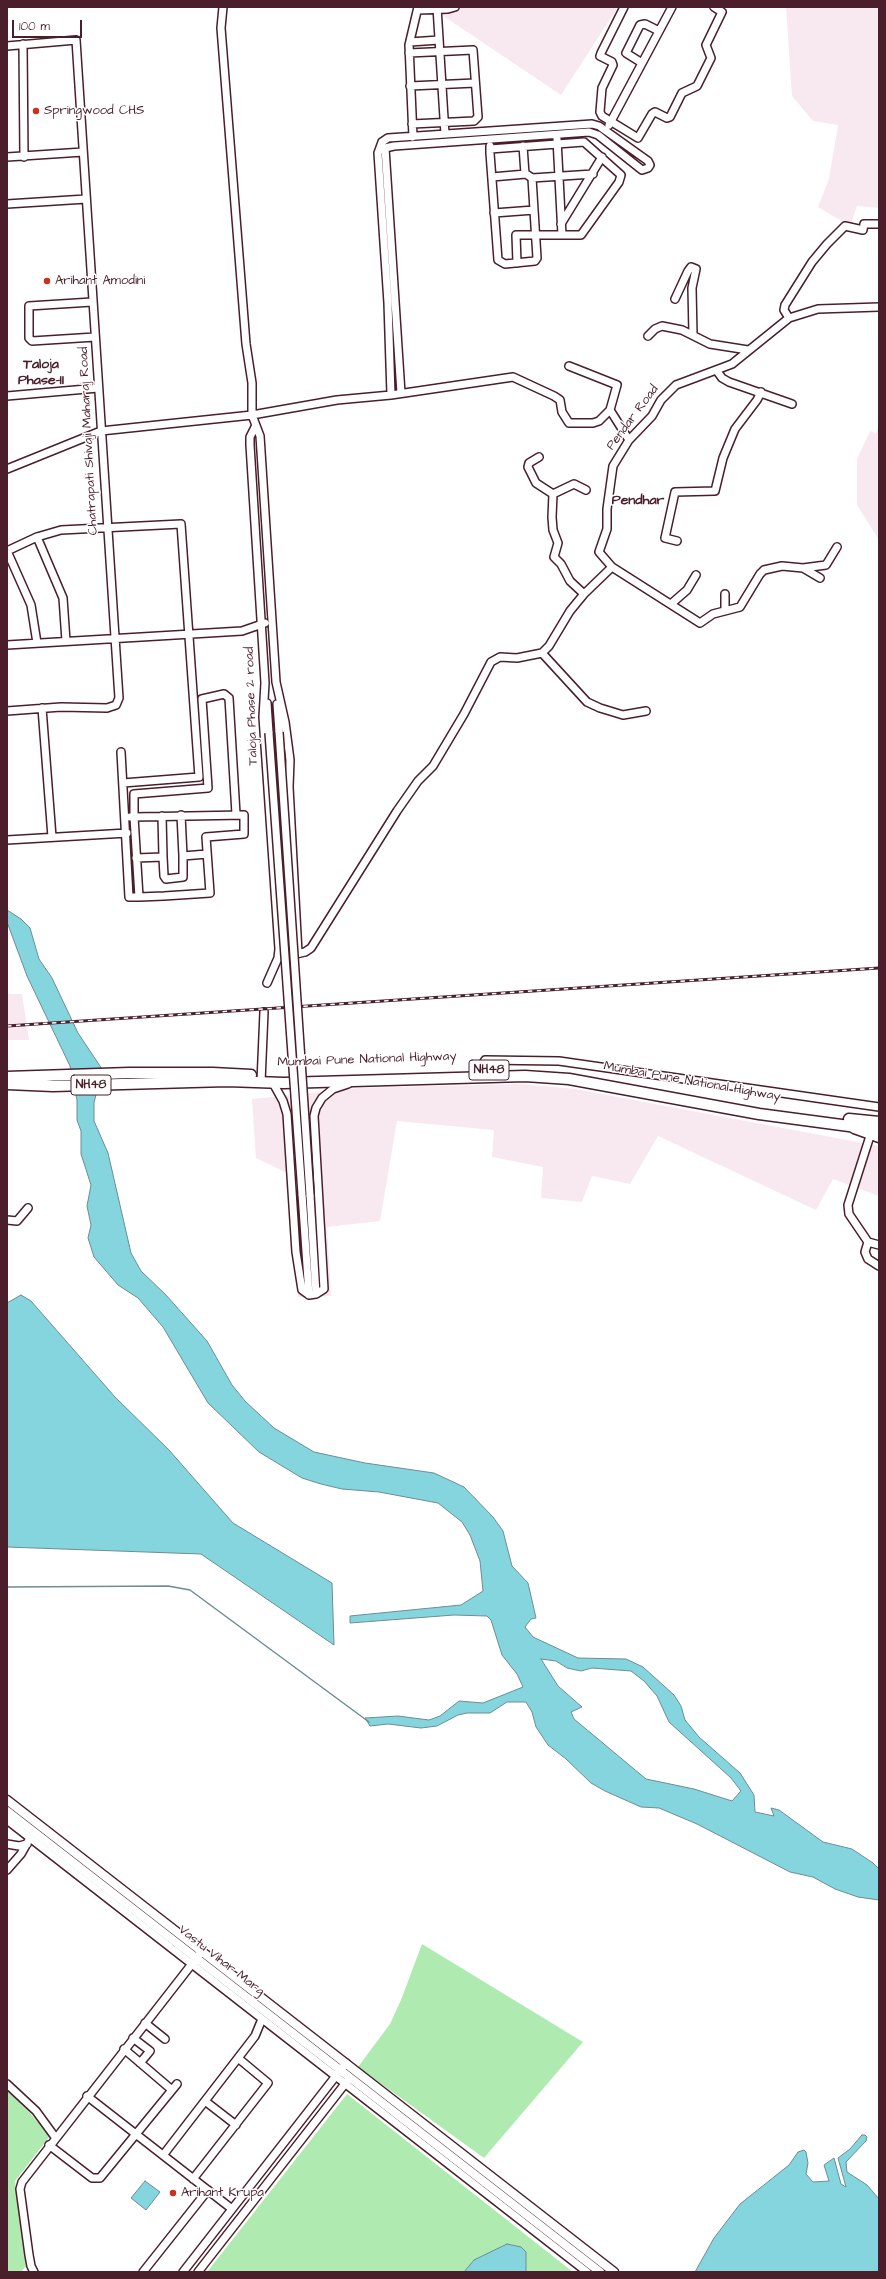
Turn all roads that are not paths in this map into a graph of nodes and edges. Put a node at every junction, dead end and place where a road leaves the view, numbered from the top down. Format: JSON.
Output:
{"nodes":[{"id":1,"x":223,"y":7,"type":"edge"},
{"id":2,"x":454,"y":7,"type":"edge"},
{"id":3,"x":624,"y":7,"type":"edge"},
{"id":4,"x":672,"y":7,"type":"edge"},
{"id":5,"x":714,"y":7,"type":"edge"},
{"id":6,"x":437,"y":8,"type":"edge"},
{"id":7,"x":418,"y":9,"type":"edge"},
{"id":8,"x":659,"y":31,"type":"junction"},
{"id":9,"x":439,"y":40,"type":"junction"},
{"id":10,"x":410,"y":42,"type":"junction"},
{"id":11,"x":23,"y":44,"type":"junction"},
{"id":12,"x":7,"y":46,"type":"edge"},
{"id":13,"x":440,"y":51,"type":"junction"},
{"id":14,"x":409,"y":53,"type":"junction"},
{"id":15,"x":642,"y":63,"type":"junction"},
{"id":16,"x":476,"y":82,"type":"junction"},
{"id":17,"x":442,"y":84,"type":"junction"},
{"id":18,"x":410,"y":86,"type":"junction"},
{"id":19,"x":611,"y":121,"type":"junction"},
{"id":20,"x":445,"y":123,"type":"junction"},
{"id":21,"x":412,"y":124,"type":"junction"},
{"id":22,"x":606,"y":130,"type":"junction"},
{"id":23,"x":445,"y":134,"type":"junction"},
{"id":24,"x":556,"y":134,"type":"junction"},
{"id":25,"x":489,"y":135,"type":"junction"},
{"id":26,"x":413,"y":137,"type":"junction"},
{"id":27,"x":601,"y":138,"type":"junction"},
{"id":28,"x":557,"y":144,"type":"junction"},
{"id":29,"x":383,"y":146,"type":"junction"},
{"id":30,"x":523,"y":146,"type":"junction"},
{"id":31,"x":490,"y":149,"type":"junction"},
{"id":32,"x":83,"y":152,"type":"junction"},
{"id":33,"x":637,"y":153,"type":"junction"},
{"id":34,"x":7,"y":157,"type":"edge"},
{"id":35,"x":24,"y":157,"type":"junction"},
{"id":36,"x":602,"y":157,"type":"junction"},
{"id":37,"x":631,"y":162,"type":"junction"},
{"id":38,"x":525,"y":174,"type":"junction"},
{"id":39,"x":593,"y":174,"type":"junction"},
{"id":40,"x":492,"y":177,"type":"junction"},
{"id":41,"x":559,"y":177,"type":"junction"},
{"id":42,"x":532,"y":178,"type":"junction"},
{"id":43,"x":86,"y":199,"type":"junction"},
{"id":44,"x":7,"y":204,"type":"edge"},
{"id":45,"x":534,"y":210,"type":"junction"},
{"id":46,"x":494,"y":213,"type":"junction"},
{"id":47,"x":561,"y":224,"type":"junction"},
{"id":48,"x":879,"y":224,"type":"edge"},
{"id":49,"x":536,"y":235,"type":"junction"},
{"id":50,"x":562,"y":235,"type":"junction"},
{"id":51,"x":517,"y":263,"type":"junction"},
{"id":52,"x":675,"y":299,"type":"dead end"},
{"id":53,"x":92,"y":302,"type":"junction"},
{"id":54,"x":879,"y":307,"type":"edge"},
{"id":55,"x":789,"y":318,"type":"junction"},
{"id":56,"x":693,"y":335,"type":"junction"},
{"id":57,"x":648,"y":336,"type":"dead end"},
{"id":58,"x":95,"y":337,"type":"junction"},
{"id":59,"x":748,"y":350,"type":"junction"},
{"id":60,"x":569,"y":366,"type":"dead end"},
{"id":61,"x":717,"y":371,"type":"junction"},
{"id":62,"x":98,"y":388,"type":"junction"},
{"id":63,"x":761,"y":392,"type":"junction"},
{"id":64,"x":401,"y":393,"type":"junction"},
{"id":65,"x":391,"y":395,"type":"junction"},
{"id":66,"x":7,"y":396,"type":"edge"},
{"id":67,"x":792,"y":404,"type":"dead end"},
{"id":68,"x":610,"y":410,"type":"junction"},
{"id":69,"x":252,"y":415,"type":"junction"},
{"id":70,"x":255,"y":427,"type":"junction"},
{"id":71,"x":101,"y":431,"type":"junction"},
{"id":72,"x":629,"y":440,"type":"junction"},
{"id":73,"x":539,"y":457,"type":"dead end"},
{"id":74,"x":7,"y":469,"type":"edge"},
{"id":75,"x":586,"y":490,"type":"dead end"},
{"id":76,"x":553,"y":494,"type":"junction"},
{"id":77,"x":106,"y":528,"type":"junction"},
{"id":78,"x":37,"y":537,"type":"junction"},
{"id":79,"x":677,"y":541,"type":"dead end"},
{"id":80,"x":837,"y":547,"type":"dead end"},
{"id":81,"x":7,"y":551,"type":"edge"},
{"id":82,"x":612,"y":567,"type":"junction"},
{"id":83,"x":803,"y":568,"type":"junction"},
{"id":84,"x":696,"y":575,"type":"dead end"},
{"id":85,"x":820,"y":578,"type":"dead end"},
{"id":86,"x":584,"y":594,"type":"junction"},
{"id":87,"x":725,"y":594,"type":"dead end"},
{"id":88,"x":671,"y":604,"type":"junction"},
{"id":89,"x":725,"y":610,"type":"junction"},
{"id":90,"x":271,"y":622,"type":"junction"},
{"id":91,"x":260,"y":623,"type":"junction"},
{"id":92,"x":190,"y":634,"type":"junction"},
{"id":93,"x":114,"y":638,"type":"junction"},
{"id":94,"x":66,"y":641,"type":"junction"},
{"id":95,"x":37,"y":643,"type":"junction"},
{"id":96,"x":7,"y":645,"type":"edge"},
{"id":97,"x":542,"y":653,"type":"junction"},
{"id":98,"x":265,"y":682,"type":"junction"},
{"id":99,"x":276,"y":682,"type":"junction"},
{"id":100,"x":42,"y":708,"type":"junction"},
{"id":101,"x":7,"y":711,"type":"edge"},
{"id":102,"x":646,"y":711,"type":"dead end"},
{"id":103,"x":195,"y":715,"type":"junction"},
{"id":104,"x":203,"y":715,"type":"junction"},
{"id":105,"x":121,"y":752,"type":"dead end"},
{"id":106,"x":198,"y":755,"type":"junction"},
{"id":107,"x":206,"y":755,"type":"junction"},
{"id":108,"x":123,"y":783,"type":"junction"},
{"id":109,"x":236,"y":814,"type":"junction"},
{"id":110,"x":181,"y":815,"type":"junction"},
{"id":111,"x":162,"y":816,"type":"junction"},
{"id":112,"x":126,"y":817,"type":"junction"},
{"id":113,"x":134,"y":817,"type":"junction"},
{"id":114,"x":127,"y":833,"type":"junction"},
{"id":115,"x":52,"y":837,"type":"junction"},
{"id":116,"x":7,"y":840,"type":"edge"},
{"id":117,"x":207,"y":854,"type":"junction"},
{"id":118,"x":183,"y":856,"type":"junction"},
{"id":119,"x":163,"y":857,"type":"junction"},
{"id":120,"x":136,"y":858,"type":"junction"},
{"id":121,"x":139,"y":897,"type":"junction"},
{"id":122,"x":298,"y":953,"type":"junction"},
{"id":123,"x":278,"y":958,"type":"junction"},
{"id":124,"x":267,"y":983,"type":"dead end"},
{"id":125,"x":264,"y":1012,"type":"dead end"},
{"id":126,"x":478,"y":1070,"type":"junction"},
{"id":127,"x":7,"y":1077,"type":"edge"},
{"id":128,"x":261,"y":1079,"type":"junction"},
{"id":129,"x":356,"y":1081,"type":"junction"},
{"id":130,"x":273,"y":1083,"type":"junction"},
{"id":131,"x":7,"y":1084,"type":"edge"},
{"id":132,"x":879,"y":1107,"type":"edge"},
{"id":133,"x":879,"y":1117,"type":"edge"},
{"id":134,"x":846,"y":1122,"type":"junction"},
{"id":135,"x":879,"y":1122,"type":"edge"},
{"id":136,"x":868,"y":1128,"type":"junction"},
{"id":137,"x":879,"y":1130,"type":"edge"},
{"id":138,"x":879,"y":1138,"type":"edge"},
{"id":139,"x":28,"y":1208,"type":"dead end"},
{"id":140,"x":8,"y":1222,"type":"edge"},
{"id":141,"x":868,"y":1242,"type":"junction"},
{"id":142,"x":879,"y":1245,"type":"edge"},
{"id":143,"x":879,"y":1266,"type":"edge"},
{"id":144,"x":313,"y":1294,"type":"junction"},
{"id":145,"x":7,"y":1800,"type":"edge"},
{"id":146,"x":7,"y":1810,"type":"edge"},
{"id":147,"x":7,"y":1820,"type":"edge"},
{"id":148,"x":29,"y":1841,"type":"junction"},
{"id":149,"x":7,"y":1844,"type":"edge"},
{"id":150,"x":7,"y":1870,"type":"edge"},
{"id":151,"x":197,"y":1958,"type":"junction"},
{"id":152,"x":262,"y":2019,"type":"junction"},
{"id":153,"x":145,"y":2023,"type":"junction"},
{"id":154,"x":165,"y":2039,"type":"dead end"},
{"id":155,"x":135,"y":2040,"type":"junction"},
{"id":156,"x":124,"y":2049,"type":"junction"},
{"id":157,"x":238,"y":2058,"type":"junction"},
{"id":158,"x":142,"y":2061,"type":"junction"},
{"id":159,"x":341,"y":2070,"type":"junction"},
{"id":160,"x":350,"y":2077,"type":"junction"},
{"id":161,"x":7,"y":2084,"type":"edge"},
{"id":162,"x":87,"y":2096,"type":"junction"},
{"id":163,"x":206,"y":2101,"type":"junction"},
{"id":164,"x":236,"y":2125,"type":"junction"},
{"id":165,"x":136,"y":2132,"type":"junction"},
{"id":166,"x":420,"y":2132,"type":"junction"},
{"id":167,"x":56,"y":2137,"type":"junction"},
{"id":168,"x":49,"y":2145,"type":"junction"},
{"id":169,"x":164,"y":2154,"type":"junction"},
{"id":170,"x":194,"y":2179,"type":"junction"},
{"id":171,"x":208,"y":2190,"type":"junction"},
{"id":172,"x":232,"y":2209,"type":"junction"},
{"id":173,"x":227,"y":2217,"type":"junction"},
{"id":174,"x":235,"y":2224,"type":"junction"},
{"id":175,"x":31,"y":2270,"type":"edge"},
{"id":176,"x":143,"y":2272,"type":"edge"},
{"id":177,"x":183,"y":2272,"type":"edge"},
{"id":178,"x":198,"y":2272,"type":"edge"},
{"id":179,"x":587,"y":2272,"type":"edge"},
{"id":180,"x":600,"y":2272,"type":"edge"},
{"id":181,"x":614,"y":2272,"type":"edge"}],
"edges":[{"from":1,"to":69,"type":"street","name":"Taloja Phase 2 road"},
{"from":2,"to":6,"type":"street"},
{"from":3,"to":19,"type":"street"},
{"from":4,"to":8,"type":"street"},
{"from":5,"to":19,"type":"street"},
{"from":6,"to":7,"type":"street"},
{"from":6,"to":9,"type":"street"},
{"from":7,"to":10,"type":"street"},
{"from":8,"to":15,"type":"street"},
{"from":8,"to":15,"type":"street"},
{"from":9,"to":10,"type":"street"},
{"from":9,"to":13,"type":"street"},
{"from":10,"to":14,"type":"street"},
{"from":11,"to":12,"type":"street","name":"Chatrapati Shivaji Maharaj Road"},
{"from":11,"to":32,"type":"street","name":"Chatrapati Shivaji Maharaj Road"},
{"from":11,"to":35,"type":"street"},
{"from":13,"to":14,"type":"street"},
{"from":13,"to":16,"type":"street"},
{"from":13,"to":17,"type":"street"},
{"from":14,"to":18,"type":"street"},
{"from":15,"to":19,"type":"street"},
{"from":16,"to":17,"type":"street"},
{"from":16,"to":20,"type":"street"},
{"from":17,"to":18,"type":"street"},
{"from":17,"to":20,"type":"street"},
{"from":18,"to":21,"type":"street"},
{"from":19,"to":22,"type":"street"},
{"from":20,"to":21,"type":"street"},
{"from":20,"to":23,"type":"street"},
{"from":21,"to":26,"type":"street"},
{"from":22,"to":25,"type":"street"},
{"from":22,"to":27,"type":"street"},
{"from":22,"to":33,"type":"street"},
{"from":23,"to":25,"type":"street"},
{"from":23,"to":26,"type":"street"},
{"from":24,"to":25,"type":"street"},
{"from":24,"to":27,"type":"street"},
{"from":24,"to":28,"type":"street"},
{"from":25,"to":29,"type":"street"},
{"from":25,"to":31,"type":"street"},
{"from":26,"to":29,"type":"street"},
{"from":27,"to":37,"type":"street"},
{"from":28,"to":30,"type":"street"},
{"from":28,"to":36,"type":"street"},
{"from":28,"to":41,"type":"street"},
{"from":29,"to":64,"type":"street"},
{"from":29,"to":65,"type":"street"},
{"from":30,"to":31,"type":"street"},
{"from":30,"to":38,"type":"street"},
{"from":31,"to":40,"type":"street"},
{"from":32,"to":35,"type":"street"},
{"from":32,"to":43,"type":"street","name":"Chatrapati Shivaji Maharaj Road"},
{"from":33,"to":37,"type":"street"},
{"from":33,"to":37,"type":"street"},
{"from":34,"to":35,"type":"street"},
{"from":36,"to":39,"type":"street"},
{"from":36,"to":50,"type":"street"},
{"from":38,"to":40,"type":"street"},
{"from":38,"to":42,"type":"street"},
{"from":39,"to":41,"type":"street"},
{"from":39,"to":47,"type":"street"},
{"from":40,"to":46,"type":"street"},
{"from":41,"to":42,"type":"street"},
{"from":41,"to":47,"type":"street"},
{"from":42,"to":45,"type":"street"},
{"from":43,"to":44,"type":"street"},
{"from":43,"to":53,"type":"street","name":"Chatrapati Shivaji Maharaj Road"},
{"from":45,"to":46,"type":"street"},
{"from":45,"to":49,"type":"street"},
{"from":46,"to":51,"type":"street"},
{"from":47,"to":50,"type":"street"},
{"from":48,"to":55,"type":"street"},
{"from":49,"to":50,"type":"street"},
{"from":49,"to":51,"type":"street"},
{"from":49,"to":51,"type":"street"},
{"from":52,"to":56,"type":"street"},
{"from":53,"to":58,"type":"street","name":"Chatrapati Shivaji Maharaj Road"},
{"from":53,"to":58,"type":"street"},
{"from":54,"to":55,"type":"street","name":"Pendar Road"},
{"from":55,"to":59,"type":"street","name":"Pendar Road"},
{"from":56,"to":57,"type":"street"},
{"from":56,"to":59,"type":"street"},
{"from":58,"to":62,"type":"street","name":"Chatrapati Shivaji Maharaj Road"},
{"from":59,"to":61,"type":"street","name":"Pendar Road"},
{"from":60,"to":68,"type":"street"},
{"from":61,"to":63,"type":"street"},
{"from":61,"to":72,"type":"street","name":"Pendar Road"},
{"from":62,"to":66,"type":"street"},
{"from":62,"to":71,"type":"street","name":"Chatrapati Shivaji Maharaj Road"},
{"from":63,"to":67,"type":"street"},
{"from":63,"to":79,"type":"street"},
{"from":64,"to":65,"type":"street"},
{"from":64,"to":68,"type":"street"},
{"from":65,"to":69,"type":"street"},
{"from":68,"to":72,"type":"street"},
{"from":69,"to":70,"type":"street","name":"Taloja Phase 2 road"},
{"from":69,"to":71,"type":"street"},
{"from":70,"to":90,"type":"street","name":"Taloja Phase 2 road"},
{"from":70,"to":91,"type":"street","name":"Taloja Phase 2 road"},
{"from":71,"to":74,"type":"street"},
{"from":71,"to":77,"type":"street","name":"Chatrapati Shivaji Maharaj Road"},
{"from":72,"to":82,"type":"street","name":"Pendar Road"},
{"from":73,"to":76,"type":"street"},
{"from":75,"to":76,"type":"street"},
{"from":76,"to":86,"type":"street"},
{"from":77,"to":78,"type":"street"},
{"from":77,"to":92,"type":"street"},
{"from":77,"to":93,"type":"street","name":"Chatrapati Shivaji Maharaj Road"},
{"from":78,"to":81,"type":"street"},
{"from":78,"to":94,"type":"street"},
{"from":80,"to":83,"type":"street"},
{"from":81,"to":95,"type":"street"},
{"from":82,"to":86,"type":"street"},
{"from":82,"to":88,"type":"street"},
{"from":83,"to":85,"type":"street"},
{"from":83,"to":89,"type":"street"},
{"from":84,"to":88,"type":"street"},
{"from":86,"to":97,"type":"street"},
{"from":87,"to":89,"type":"street"},
{"from":88,"to":89,"type":"street"},
{"from":90,"to":91,"type":"street"},
{"from":90,"to":99,"type":"street","name":"Taloja Phase 2 road"},
{"from":91,"to":92,"type":"street"},
{"from":91,"to":98,"type":"street","name":"Taloja Phase 2 road"},
{"from":92,"to":93,"type":"street"},
{"from":92,"to":103,"type":"street"},
{"from":93,"to":94,"type":"street"},
{"from":93,"to":100,"type":"street","name":"Chatrapati Shivaji Maharaj Road"},
{"from":94,"to":95,"type":"street"},
{"from":95,"to":96,"type":"street"},
{"from":97,"to":102,"type":"street"},
{"from":97,"to":122,"type":"street"},
{"from":98,"to":123,"type":"street","name":"Taloja Phase 2 road"},
{"from":98,"to":144,"type":"street","bridge":true},
{"from":99,"to":122,"type":"street","name":"Taloja Phase 2 road"},
{"from":99,"to":144,"type":"street","bridge":true},
{"from":100,"to":101,"type":"street"},
{"from":100,"to":115,"type":"street"},
{"from":103,"to":104,"type":"street"},
{"from":103,"to":106,"type":"street"},
{"from":104,"to":107,"type":"street"},
{"from":104,"to":109,"type":"street"},
{"from":105,"to":108,"type":"street"},
{"from":106,"to":107,"type":"street"},
{"from":106,"to":108,"type":"street"},
{"from":107,"to":113,"type":"street"},
{"from":108,"to":112,"type":"street"},
{"from":109,"to":110,"type":"street"},
{"from":109,"to":117,"type":"street"},
{"from":110,"to":111,"type":"street"},
{"from":110,"to":118,"type":"street"},
{"from":111,"to":113,"type":"street"},
{"from":111,"to":119,"type":"street"},
{"from":112,"to":113,"type":"street"},
{"from":112,"to":114,"type":"street"},
{"from":113,"to":120,"type":"street"},
{"from":114,"to":115,"type":"street"},
{"from":114,"to":121,"type":"street"},
{"from":115,"to":116,"type":"street"},
{"from":117,"to":118,"type":"street"},
{"from":117,"to":121,"type":"street"},
{"from":118,"to":119,"type":"street"},
{"from":119,"to":120,"type":"street"},
{"from":120,"to":121,"type":"street"},
{"from":122,"to":123,"type":"street"},
{"from":123,"to":124,"type":"street","name":"Taloja Phase 2 road"},
{"from":125,"to":128,"type":"street"},
{"from":126,"to":128,"type":"highway","name":"Mumbai Pune National Highway","number":"NH48"},
{"from":126,"to":132,"type":"street"},
{"from":126,"to":134,"type":"highway","name":"Mumbai Pune National Highway","number":"NH48"},
{"from":127,"to":128,"type":"highway","name":"Mumbai Pune National Highway","number":"NH48"},
{"from":128,"to":130,"type":"highway","name":"Mumbai Pune National Highway","number":"NH48"},
{"from":128,"to":131,"type":"highway","name":"Mumbai Pune National Highway","number":"NH48"},
{"from":129,"to":130,"type":"highway","name":"Mumbai Pune National Highway","number":"NH48"},
{"from":129,"to":134,"type":"highway","name":"Mumbai Pune National Highway","number":"NH48"},
{"from":129,"to":144,"type":"street"},
{"from":130,"to":144,"type":"street"},
{"from":133,"to":134,"type":"main road"},
{"from":134,"to":136,"type":"highway","number":"NH48"},
{"from":135,"to":136,"type":"highway","number":"NH48"},
{"from":136,"to":137,"type":"highway","number":"NH48"},
{"from":136,"to":138,"type":"main road"},
{"from":136,"to":141,"type":"street"},
{"from":139,"to":140,"type":"street"},
{"from":141,"to":142,"type":"street"},
{"from":141,"to":143,"type":"street"},
{"from":145,"to":151,"type":"main road"},
{"from":146,"to":151,"type":"main road","name":"Vastu Vihar Marg"},
{"from":147,"to":148,"type":"street"},
{"from":148,"to":149,"type":"street"},
{"from":148,"to":150,"type":"street"},
{"from":148,"to":151,"type":"street"},
{"from":151,"to":152,"type":"street"},
{"from":151,"to":153,"type":"street"},
{"from":151,"to":159,"type":"main road","name":"Vastu Vihar Marg"},
{"from":152,"to":157,"type":"street"},
{"from":152,"to":159,"type":"street"},
{"from":153,"to":154,"type":"street"},
{"from":153,"to":155,"type":"street"},
{"from":155,"to":156,"type":"street"},
{"from":155,"to":158,"type":"street"},
{"from":155,"to":158,"type":"street"},
{"from":156,"to":158,"type":"street"},
{"from":156,"to":162,"type":"street"},
{"from":157,"to":163,"type":"street"},
{"from":157,"to":164,"type":"street"},
{"from":158,"to":165,"type":"street"},
{"from":159,"to":160,"type":"main road","name":"Vastu Vihar Marg"},
{"from":159,"to":172,"type":"street"},
{"from":160,"to":166,"type":"main road","name":"Vastu Vihar Marg"},
{"from":160,"to":174,"type":"street"},
{"from":161,"to":167,"type":"street"},
{"from":162,"to":165,"type":"street"},
{"from":162,"to":167,"type":"street"},
{"from":163,"to":164,"type":"street"},
{"from":163,"to":169,"type":"street"},
{"from":164,"to":170,"type":"street"},
{"from":165,"to":168,"type":"street"},
{"from":165,"to":169,"type":"street"},
{"from":166,"to":179,"type":"street"},
{"from":166,"to":180,"type":"main road"},
{"from":166,"to":181,"type":"main road"},
{"from":167,"to":168,"type":"street"},
{"from":168,"to":175,"type":"street"},
{"from":169,"to":170,"type":"street"},
{"from":170,"to":171,"type":"street"},
{"from":171,"to":172,"type":"street"},
{"from":171,"to":176,"type":"street"},
{"from":172,"to":173,"type":"street"},
{"from":173,"to":174,"type":"street"},
{"from":173,"to":177,"type":"street"},
{"from":174,"to":178,"type":"street"}]}
